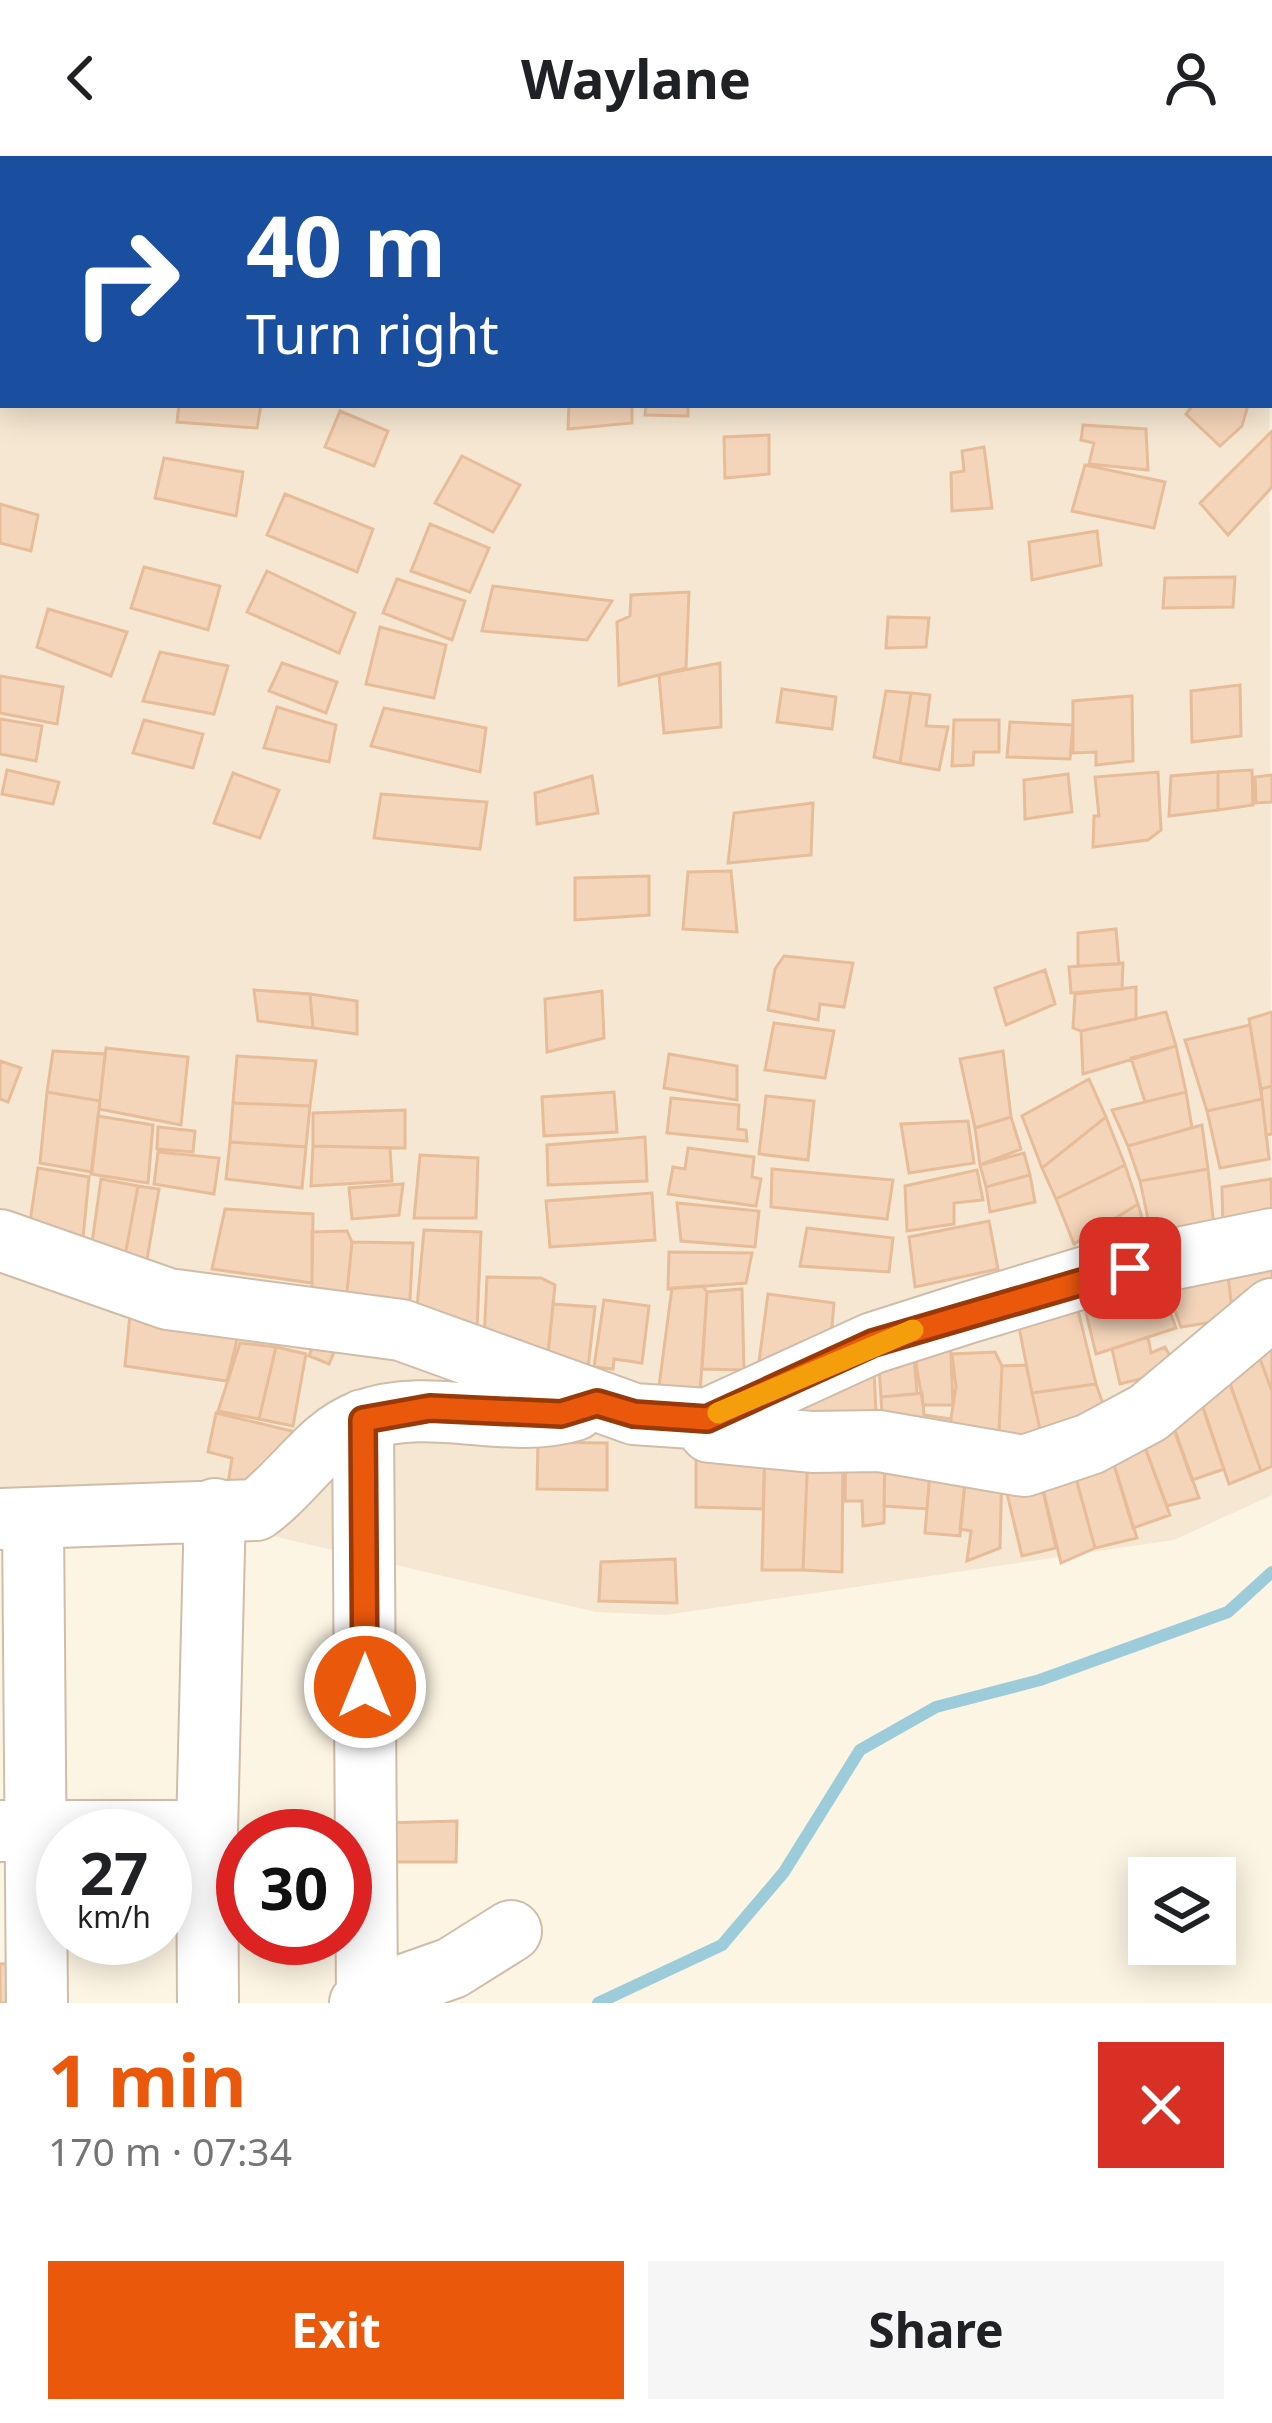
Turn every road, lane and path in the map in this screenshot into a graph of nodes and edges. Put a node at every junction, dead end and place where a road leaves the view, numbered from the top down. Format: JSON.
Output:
{"nodes":[{"id":1,"x":1272,"y":1239,"type":"edge"},
{"id":2,"x":0,"y":1240,"type":"edge"},
{"id":3,"x":1272,"y":1309,"type":"edge"},
{"id":4,"x":597,"y":1403,"type":"junction"},
{"id":5,"x":699,"y":1419,"type":"junction"},
{"id":6,"x":363,"y":1420,"type":"junction"},
{"id":7,"x":215,"y":1510,"type":"junction"},
{"id":8,"x":16,"y":1519,"type":"edge"},
{"id":9,"x":18,"y":1830,"type":"edge"},
{"id":10,"x":207,"y":1831,"type":"junction"},
{"id":11,"x":511,"y":1931,"type":"dead end"},
{"id":12,"x":364,"y":2001,"type":"edge"},
{"id":13,"x":37,"y":2003,"type":"edge"},
{"id":14,"x":208,"y":2003,"type":"edge"}],
"edges":[{"from":1,"to":5,"type":"street"},
{"from":2,"to":4,"type":"street"},
{"from":3,"to":5,"type":"street"},
{"from":4,"to":5,"type":"street"},
{"from":4,"to":6,"type":"street"},
{"from":6,"to":7,"type":"street"},
{"from":6,"to":12,"type":"street"},
{"from":7,"to":8,"type":"street"},
{"from":7,"to":10,"type":"street"},
{"from":8,"to":9,"type":"street"},
{"from":9,"to":10,"type":"street"},
{"from":9,"to":13,"type":"street"},
{"from":10,"to":14,"type":"street"},
{"from":11,"to":12,"type":"street"}]}
